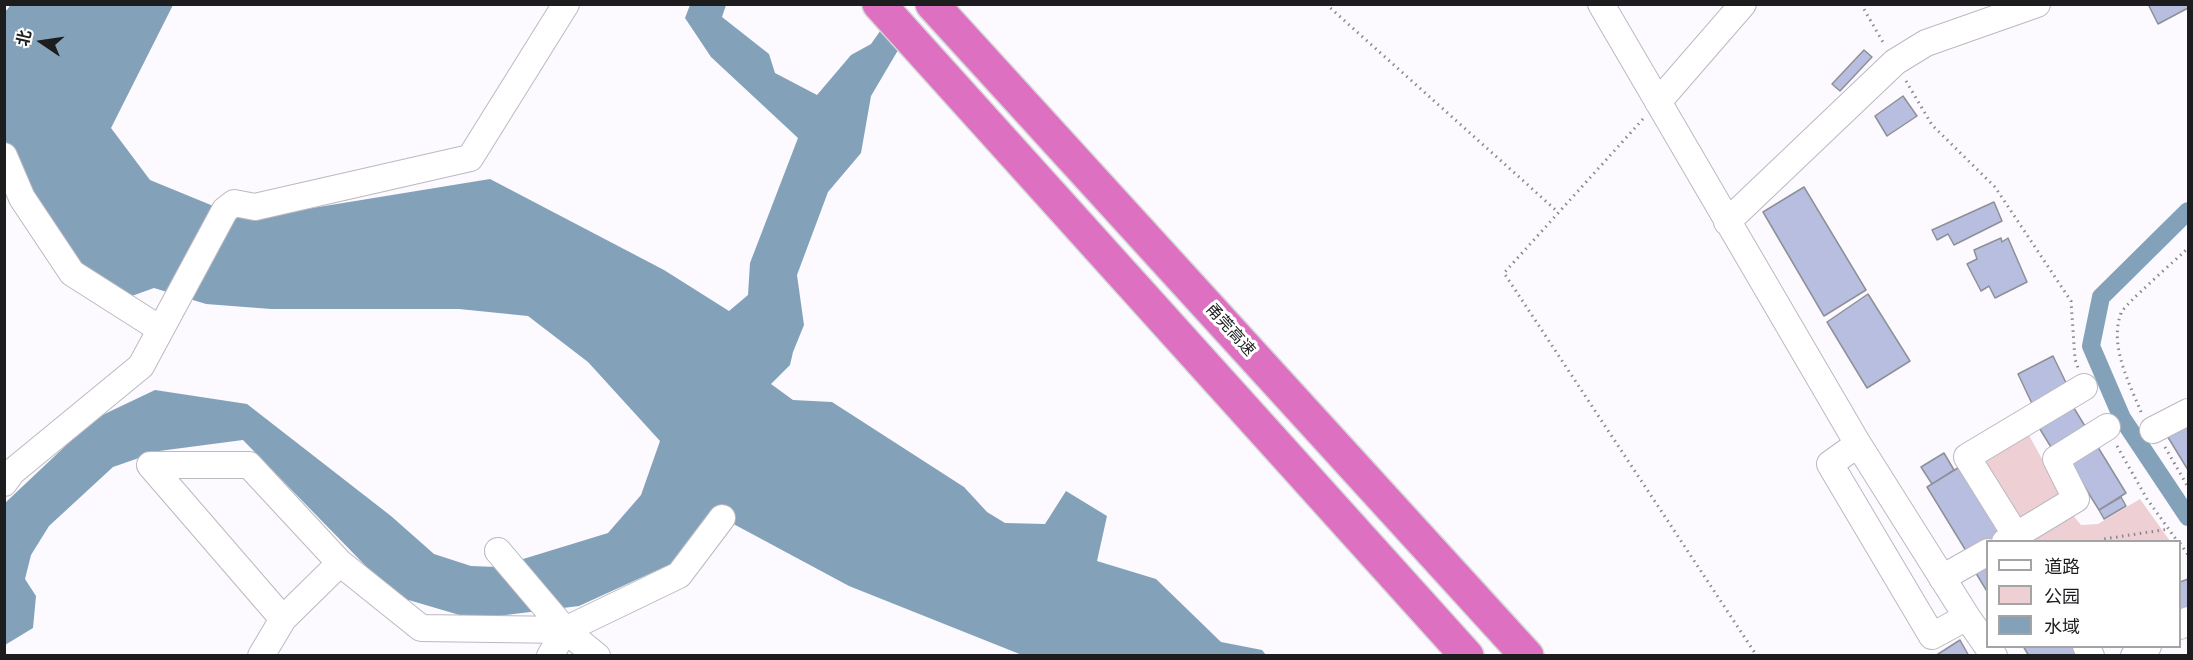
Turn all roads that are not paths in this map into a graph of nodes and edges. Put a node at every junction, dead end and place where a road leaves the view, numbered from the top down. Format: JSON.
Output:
{"nodes":[{"id":1,"x":566,"y":4,"type":"edge"},
{"id":2,"x":879,"y":4,"type":"edge"},
{"id":3,"x":932,"y":4,"type":"edge"},
{"id":4,"x":1601,"y":4,"type":"edge"},
{"id":5,"x":1743,"y":4,"type":"edge"},
{"id":6,"x":2037,"y":4,"type":"edge"},
{"id":7,"x":1658,"y":102,"type":"junction"},
{"id":8,"x":4,"y":156,"type":"edge"},
{"id":9,"x":1727,"y":222,"type":"junction"},
{"id":10,"x":160,"y":329,"type":"junction"},
{"id":11,"x":2084,"y":387,"type":"road end"},
{"id":12,"x":2188,"y":412,"type":"edge"},
{"id":13,"x":2106,"y":427,"type":"road end"},
{"id":14,"x":2153,"y":430,"type":"road end"},
{"id":15,"x":1858,"y":444,"type":"junction"},
{"id":16,"x":7,"y":473,"type":"edge"},
{"id":17,"x":722,"y":518,"type":"dead end"},
{"id":18,"x":2014,"y":539,"type":"edge"},
{"id":19,"x":1986,"y":553,"type":"edge"},
{"id":20,"x":502,"y":556,"type":"dead end"},
{"id":21,"x":340,"y":563,"type":"junction"},
{"id":22,"x":1942,"y":578,"type":"junction"},
{"id":23,"x":1967,"y":617,"type":"junction"},
{"id":24,"x":283,"y":619,"type":"junction"},
{"id":25,"x":558,"y":622,"type":"junction"},
{"id":26,"x":1986,"y":638,"type":"edge"},
{"id":27,"x":261,"y":656,"type":"edge"},
{"id":28,"x":550,"y":656,"type":"edge"},
{"id":29,"x":597,"y":656,"type":"edge"},
{"id":30,"x":1467,"y":656,"type":"edge"},
{"id":31,"x":1527,"y":656,"type":"edge"}],
"edges":[{"from":1,"to":10,"type":"street"},
{"from":2,"to":30,"type":"highway"},
{"from":3,"to":31,"type":"highway","name":"甬莞高速"},
{"from":4,"to":7,"type":"street"},
{"from":5,"to":7,"type":"street"},
{"from":6,"to":9,"type":"street"},
{"from":7,"to":9,"type":"street"},
{"from":8,"to":10,"type":"street"},
{"from":9,"to":15,"type":"street"},
{"from":10,"to":16,"type":"street"},
{"from":11,"to":18,"type":"street"},
{"from":12,"to":14,"type":"street"},
{"from":13,"to":18,"type":"street"},
{"from":15,"to":22,"type":"street"},
{"from":15,"to":23,"type":"street"},
{"from":17,"to":25,"type":"street"},
{"from":19,"to":22,"type":"street"},
{"from":20,"to":25,"type":"street"},
{"from":21,"to":24,"type":"street"},
{"from":21,"to":24,"type":"street"},
{"from":21,"to":25,"type":"street"},
{"from":22,"to":23,"type":"street"},
{"from":23,"to":26,"type":"street"},
{"from":24,"to":27,"type":"street"},
{"from":25,"to":28,"type":"street"},
{"from":25,"to":29,"type":"street"}]}
